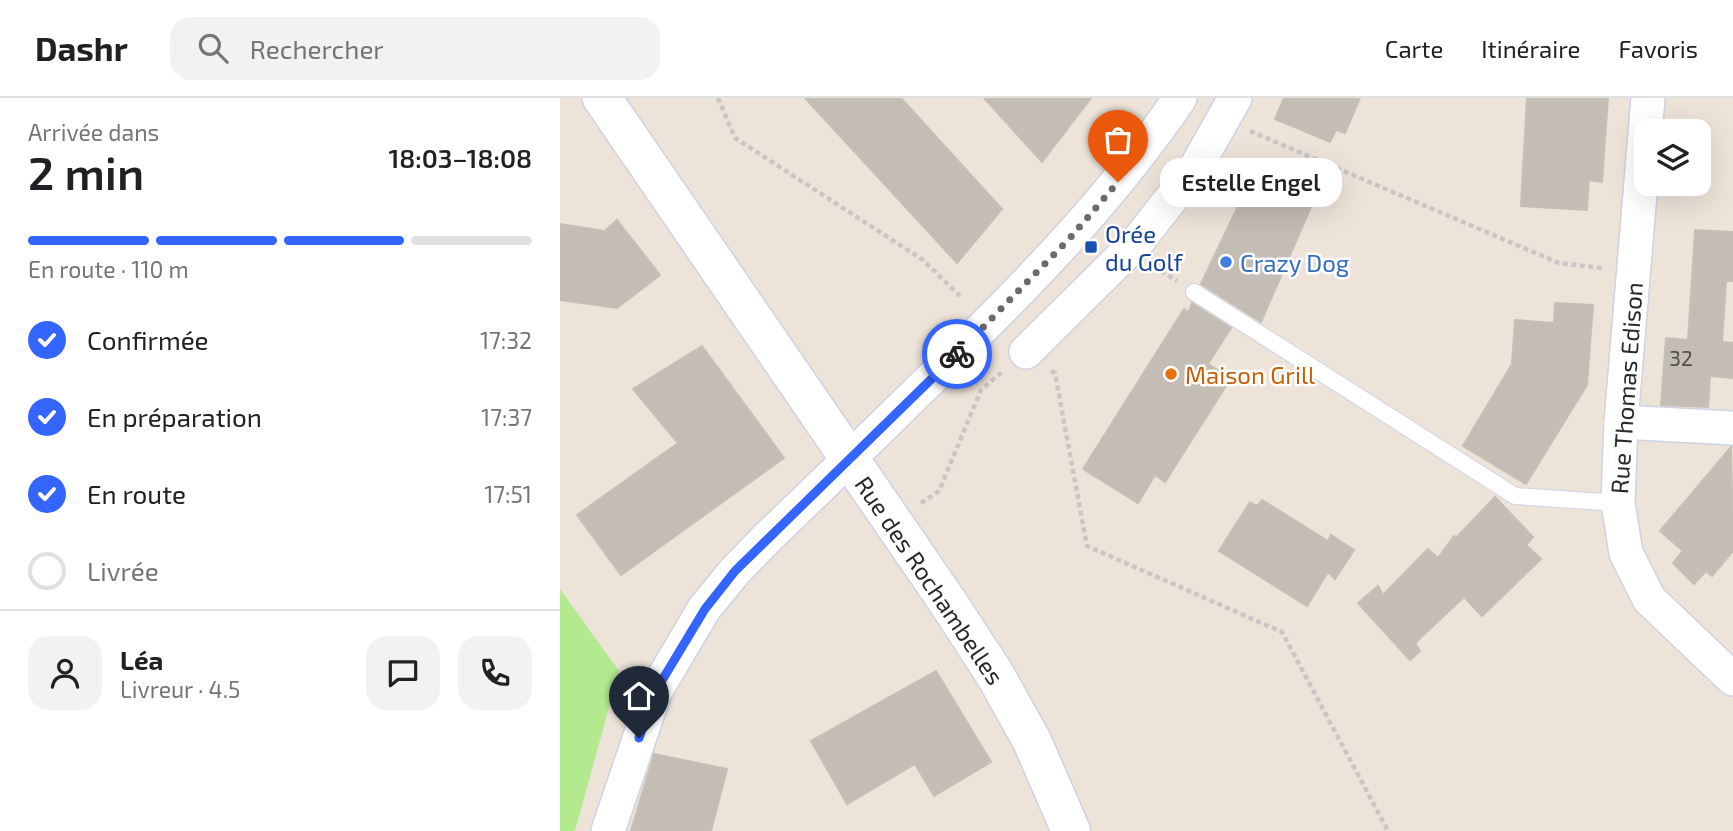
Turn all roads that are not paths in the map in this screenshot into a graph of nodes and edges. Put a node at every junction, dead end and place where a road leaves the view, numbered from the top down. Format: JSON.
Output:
{"nodes":[{"id":1,"x":602,"y":98,"type":"edge"},
{"id":2,"x":1180,"y":98,"type":"edge"},
{"id":3,"x":1235,"y":98,"type":"edge"},
{"id":4,"x":1648,"y":98,"type":"edge"},
{"id":5,"x":1194,"y":292,"type":"road end"},
{"id":6,"x":1026,"y":352,"type":"road end"},
{"id":7,"x":1621,"y":422,"type":"junction"},
{"id":8,"x":1733,"y":428,"type":"edge"},
{"id":9,"x":850,"y":459,"type":"junction"},
{"id":10,"x":1618,"y":503,"type":"junction"},
{"id":11,"x":1733,"y":679,"type":"edge"},
{"id":12,"x":608,"y":831,"type":"edge"},
{"id":13,"x":1071,"y":831,"type":"edge"}],
"edges":[{"from":1,"to":9,"type":"main road","name":"Rue des Rochambelles"},
{"from":2,"to":9,"type":"street"},
{"from":3,"to":6,"type":"street"},
{"from":4,"to":7,"type":"street","name":"Rue Thomas Edison"},
{"from":5,"to":10,"type":"lane"},
{"from":7,"to":8,"type":"street"},
{"from":7,"to":10,"type":"street","name":"Rue Thomas Edison"},
{"from":9,"to":12,"type":"street"},
{"from":9,"to":13,"type":"main road","name":"Rue des Rochambelles"},
{"from":10,"to":11,"type":"street","name":"Rue Thomas Edison"}]}
